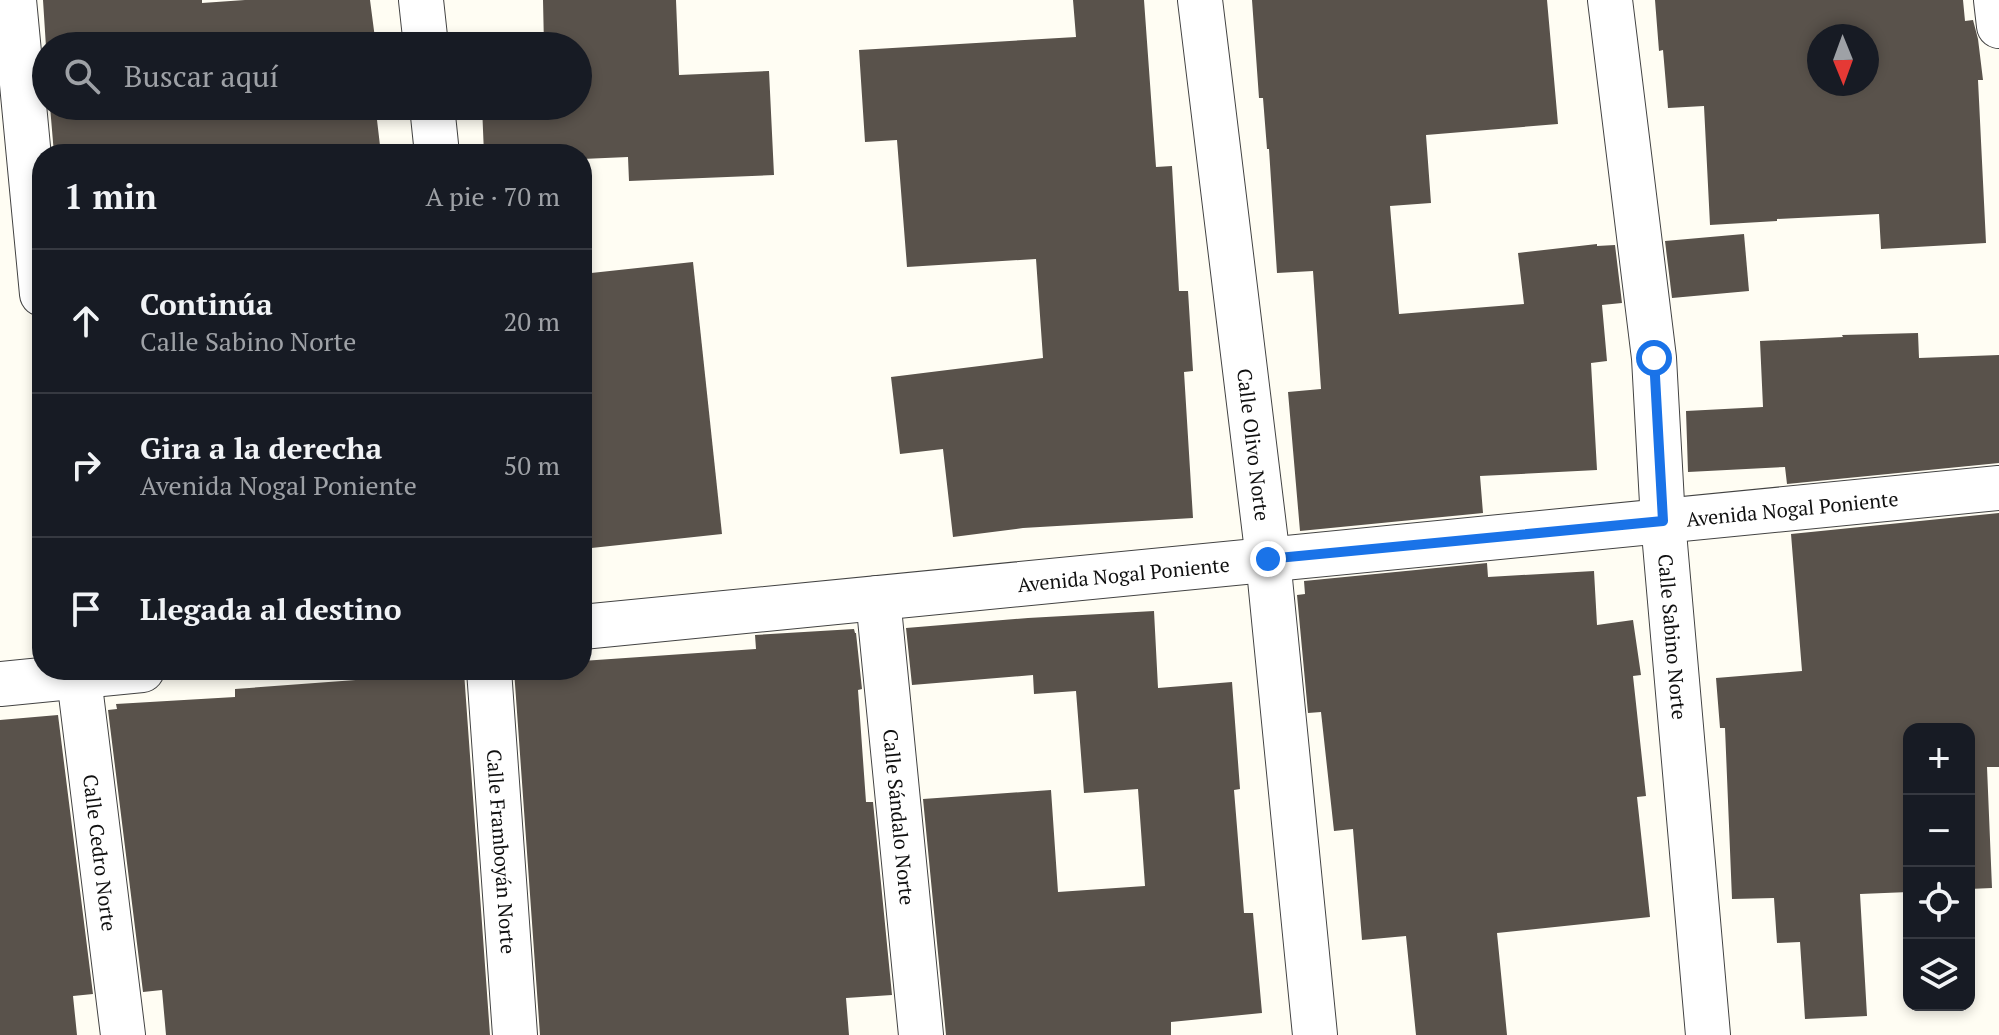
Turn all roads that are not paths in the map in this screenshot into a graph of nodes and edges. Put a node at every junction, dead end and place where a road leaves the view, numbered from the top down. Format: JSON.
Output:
{"nodes":[{"id":1,"x":14,"y":0,"type":"edge"},
{"id":2,"x":421,"y":0,"type":"edge"},
{"id":3,"x":1200,"y":0,"type":"edge"},
{"id":4,"x":1610,"y":0,"type":"edge"},
{"id":5,"x":1996,"y":0,"type":"edge"},
{"id":6,"x":1999,"y":26,"type":"edge"},
{"id":7,"x":424,"y":32,"type":"edge"},
{"id":8,"x":433,"y":120,"type":"edge"},
{"id":9,"x":436,"y":144,"type":"edge"},
{"id":10,"x":32,"y":189,"type":"edge"},
{"id":11,"x":1999,"y":488,"type":"edge"},
{"id":12,"x":1663,"y":521,"type":"junction"},
{"id":13,"x":1268,"y":559,"type":"junction"},
{"id":14,"x":878,"y":598,"type":"junction"},
{"id":15,"x":592,"y":626,"type":"edge"},
{"id":16,"x":32,"y":679,"type":"edge"},
{"id":17,"x":79,"y":680,"type":"edge"},
{"id":18,"x":490,"y":680,"type":"edge"},
{"id":19,"x":0,"y":684,"type":"edge"},
{"id":20,"x":123,"y":1035,"type":"edge"},
{"id":21,"x":515,"y":1035,"type":"edge"},
{"id":22,"x":921,"y":1035,"type":"edge"},
{"id":23,"x":1315,"y":1035,"type":"edge"},
{"id":24,"x":1708,"y":1035,"type":"edge"}],
"edges":[{"from":1,"to":10,"type":"street"},
{"from":2,"to":7,"type":"street"},
{"from":3,"to":13,"type":"street","name":"Calle Olivo Norte"},
{"from":4,"to":12,"type":"street","name":"Calle Sabino Norte"},
{"from":5,"to":6,"type":"street"},
{"from":8,"to":9,"type":"street"},
{"from":11,"to":12,"type":"street","name":"Avenida Nogal Poniente"},
{"from":12,"to":13,"type":"street","name":"Avenida Nogal Poniente"},
{"from":12,"to":24,"type":"street","name":"Calle Sabino Norte"},
{"from":13,"to":14,"type":"street","name":"Avenida Nogal Poniente"},
{"from":13,"to":23,"type":"street","name":"Calle Olivo Norte"},
{"from":14,"to":15,"type":"street","name":"Avenida Nogal Poniente"},
{"from":14,"to":22,"type":"street","name":"Calle Sándalo Norte"},
{"from":16,"to":19,"type":"street"},
{"from":17,"to":20,"type":"street","name":"Calle Cedro Norte"},
{"from":18,"to":21,"type":"street","name":"Calle Framboyán Norte"}]}
